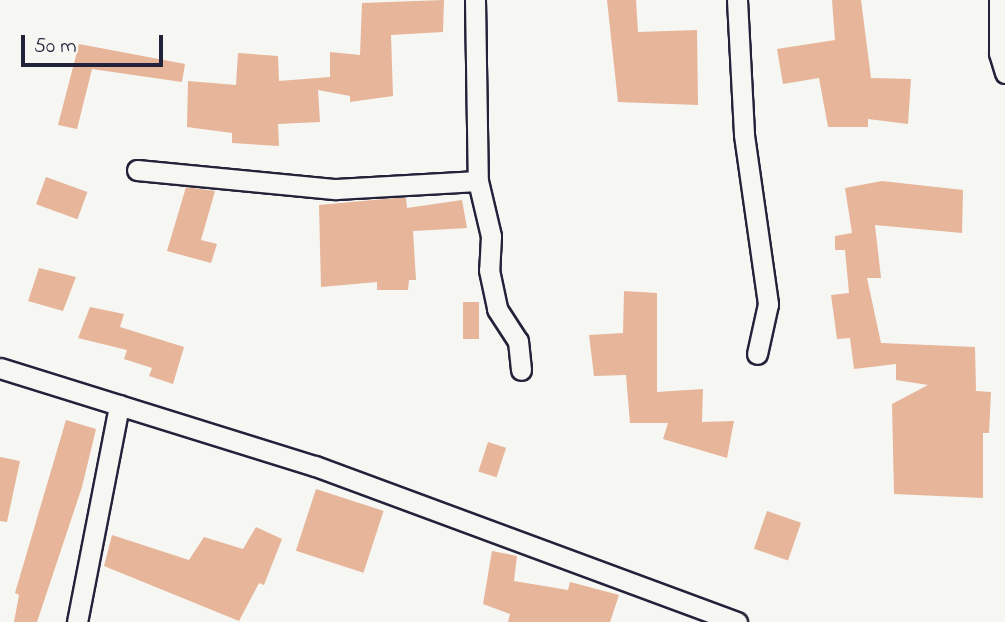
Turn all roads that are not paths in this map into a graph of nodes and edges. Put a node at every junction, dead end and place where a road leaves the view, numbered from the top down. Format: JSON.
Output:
{"nodes":[{"id":1,"x":475,"y":0,"type":"edge"},
{"id":2,"x":737,"y":0,"type":"edge"},
{"id":3,"x":999,"y":0,"type":"edge"},
{"id":4,"x":1005,"y":73,"type":"edge"},
{"id":5,"x":137,"y":170,"type":"dead end"},
{"id":6,"x":478,"y":181,"type":"junction"},
{"id":7,"x":757,"y":354,"type":"dead end"},
{"id":8,"x":0,"y":368,"type":"edge"},
{"id":9,"x":521,"y":370,"type":"dead end"},
{"id":10,"x":119,"y":405,"type":"junction"},
{"id":11,"x":77,"y":622,"type":"edge"},
{"id":12,"x":737,"y":622,"type":"edge"}],
"edges":[{"from":1,"to":6,"type":"street"},
{"from":2,"to":7,"type":"street"},
{"from":3,"to":4,"type":"street"},
{"from":5,"to":6,"type":"street"},
{"from":6,"to":9,"type":"street"},
{"from":8,"to":10,"type":"street"},
{"from":10,"to":11,"type":"street"},
{"from":10,"to":12,"type":"street"}]}
